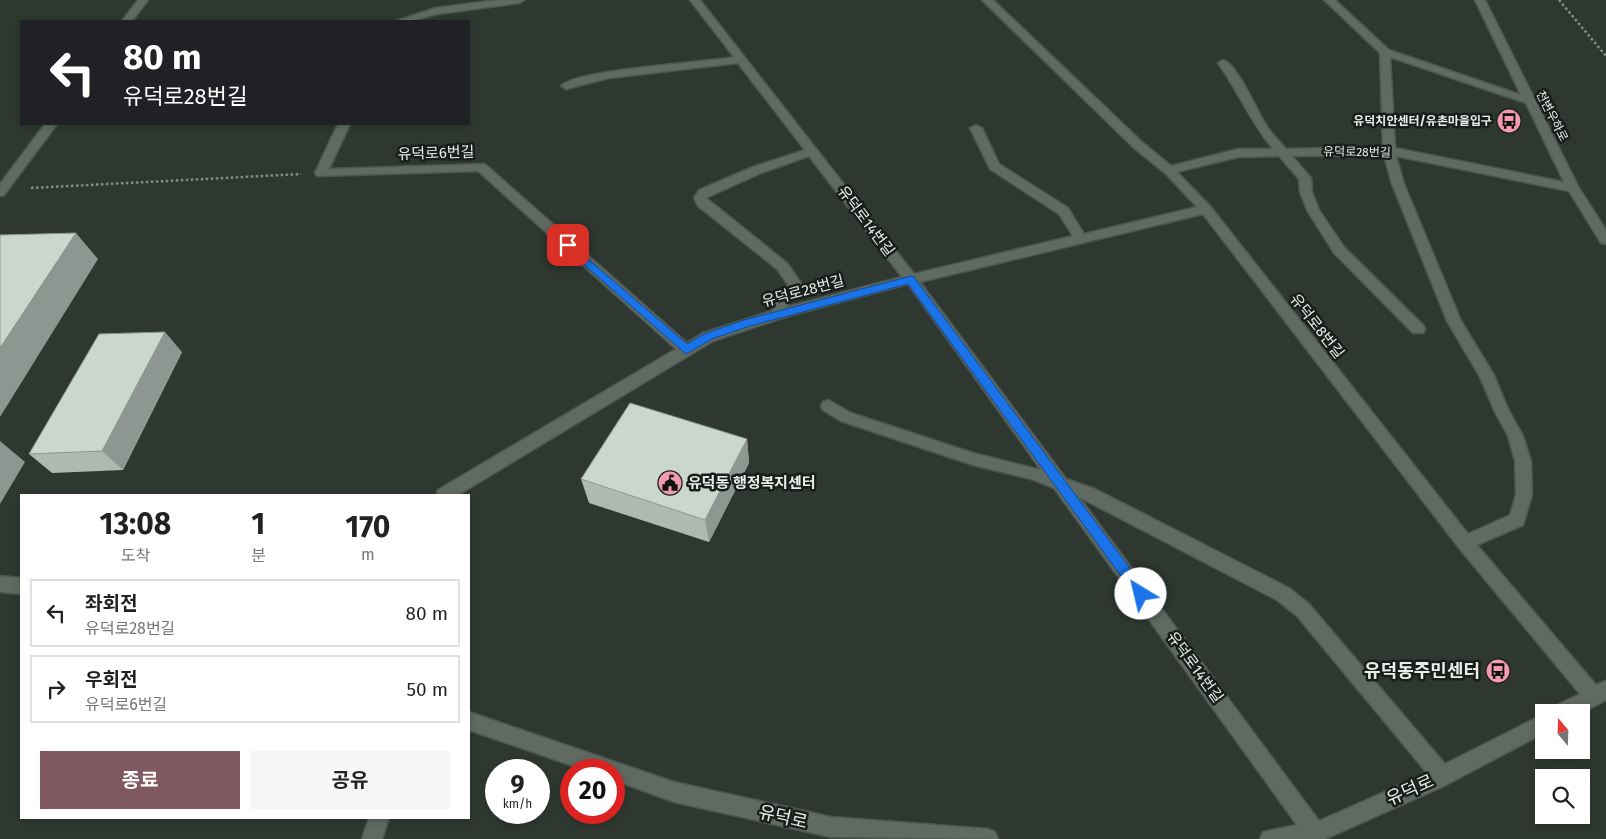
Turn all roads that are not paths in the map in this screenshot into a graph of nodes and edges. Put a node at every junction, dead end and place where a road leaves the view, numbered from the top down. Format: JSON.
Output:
{"nodes":[{"id":1,"x":143,"y":0,"type":"edge"},
{"id":2,"x":519,"y":0,"type":"edge"},
{"id":3,"x":694,"y":0,"type":"edge"},
{"id":4,"x":987,"y":0,"type":"edge"},
{"id":5,"x":1329,"y":0,"type":"edge"},
{"id":6,"x":1480,"y":0,"type":"edge"},
{"id":7,"x":128,"y":20,"type":"edge"},
{"id":8,"x":404,"y":20,"type":"edge"},
{"id":9,"x":1386,"y":52,"type":"junction"},
{"id":10,"x":742,"y":58,"type":"junction"},
{"id":11,"x":1223,"y":63,"type":"dead end"},
{"id":12,"x":566,"y":86,"type":"dead end"},
{"id":13,"x":1529,"y":101,"type":"junction"},
{"id":14,"x":50,"y":125,"type":"edge"},
{"id":15,"x":344,"y":125,"type":"edge"},
{"id":16,"x":976,"y":128,"type":"dead end"},
{"id":17,"x":812,"y":151,"type":"junction"},
{"id":18,"x":1282,"y":152,"type":"junction"},
{"id":19,"x":1388,"y":152,"type":"junction"},
{"id":20,"x":1169,"y":170,"type":"junction"},
{"id":21,"x":1573,"y":188,"type":"junction"},
{"id":22,"x":1,"y":190,"type":"edge"},
{"id":23,"x":1206,"y":209,"type":"junction"},
{"id":24,"x":1081,"y":239,"type":"junction"},
{"id":25,"x":1606,"y":240,"type":"edge"},
{"id":26,"x":911,"y":279,"type":"junction"},
{"id":27,"x":778,"y":314,"type":"junction"},
{"id":28,"x":1418,"y":329,"type":"dead end"},
{"id":29,"x":686,"y":350,"type":"junction"},
{"id":30,"x":828,"y":406,"type":"dead end"},
{"id":31,"x":1060,"y":482,"type":"junction"},
{"id":32,"x":446,"y":494,"type":"edge"},
{"id":33,"x":1466,"y":543,"type":"junction"},
{"id":34,"x":0,"y":584,"type":"edge"},
{"id":35,"x":20,"y":586,"type":"edge"},
{"id":36,"x":1600,"y":693,"type":"edge"},
{"id":37,"x":1579,"y":704,"type":"edge"},
{"id":38,"x":470,"y":721,"type":"edge"},
{"id":39,"x":1535,"y":728,"type":"edge"},
{"id":40,"x":581,"y":759,"type":"edge"},
{"id":41,"x":625,"y":774,"type":"edge"},
{"id":42,"x":1442,"y":776,"type":"junction"},
{"id":43,"x":379,"y":819,"type":"edge"},
{"id":44,"x":1315,"y":836,"type":"edge"},
{"id":45,"x":372,"y":839,"type":"edge"},
{"id":46,"x":988,"y":839,"type":"edge"},
{"id":47,"x":1270,"y":839,"type":"edge"}],
"edges":[{"from":1,"to":7,"type":"street"},
{"from":2,"to":8,"type":"street"},
{"from":3,"to":10,"type":"street","name":"유덕로14번길"},
{"from":4,"to":20,"type":"street","name":"유덕로8번길"},
{"from":5,"to":9,"type":"street"},
{"from":6,"to":13,"type":"street","name":"천변우하로"},
{"from":9,"to":13,"type":"street"},
{"from":9,"to":19,"type":"street"},
{"from":10,"to":12,"type":"street"},
{"from":10,"to":17,"type":"street","name":"유덕로14번길"},
{"from":11,"to":18,"type":"street"},
{"from":13,"to":21,"type":"street","name":"천변우하로"},
{"from":14,"to":22,"type":"street"},
{"from":15,"to":29,"type":"street","name":"유덕로6번길"},
{"from":16,"to":24,"type":"street"},
{"from":17,"to":26,"type":"street","name":"유덕로14번길"},
{"from":17,"to":27,"type":"street"},
{"from":18,"to":19,"type":"street","name":"유덕로28번길"},
{"from":18,"to":20,"type":"street","name":"유덕로28번길"},
{"from":18,"to":28,"type":"street"},
{"from":19,"to":21,"type":"street","name":"유덕로28번길"},
{"from":19,"to":33,"type":"street"},
{"from":20,"to":23,"type":"street","name":"유덕로8번길"},
{"from":21,"to":25,"type":"street","name":"천변우하로"},
{"from":23,"to":24,"type":"street","name":"유덕로28번길"},
{"from":23,"to":33,"type":"street","name":"유덕로8번길"},
{"from":24,"to":26,"type":"street","name":"유덕로28번길"},
{"from":26,"to":27,"type":"street","name":"유덕로28번길"},
{"from":26,"to":31,"type":"street","name":"유덕로14번길"},
{"from":27,"to":29,"type":"street","name":"유덕로28번길"},
{"from":29,"to":32,"type":"street","name":"유덕로28번길"},
{"from":30,"to":31,"type":"street"},
{"from":31,"to":42,"type":"street"},
{"from":31,"to":44,"type":"street","name":"유덕로14번길"},
{"from":33,"to":36,"type":"street","name":"유덕로8번길"},
{"from":34,"to":35,"type":"street"},
{"from":36,"to":37,"type":"street"},
{"from":38,"to":40,"type":"street","name":"유덕로"},
{"from":39,"to":42,"type":"street","name":"유덕로"},
{"from":41,"to":46,"type":"street","name":"유덕로"},
{"from":42,"to":44,"type":"street","name":"유덕로"},
{"from":43,"to":45,"type":"street"},
{"from":44,"to":47,"type":"street","name":"유덕로"}]}
